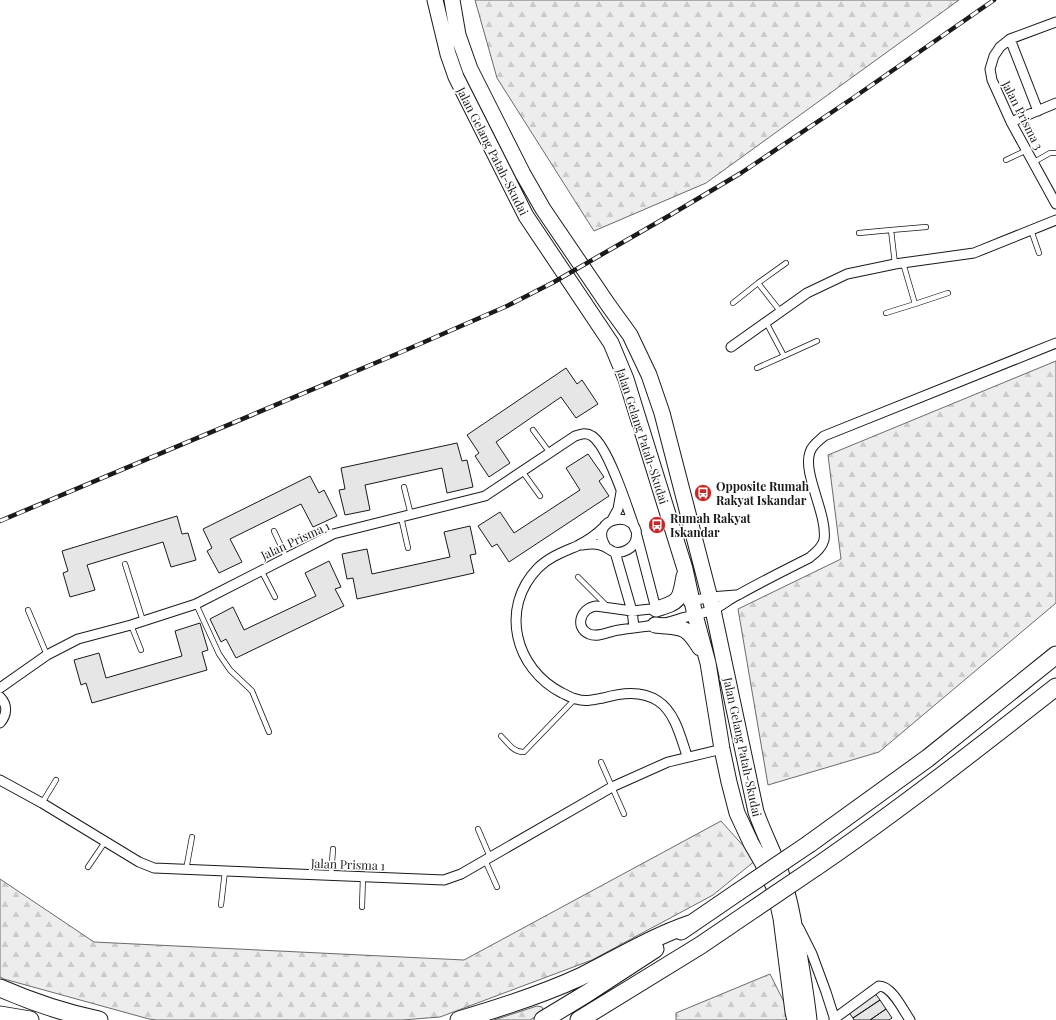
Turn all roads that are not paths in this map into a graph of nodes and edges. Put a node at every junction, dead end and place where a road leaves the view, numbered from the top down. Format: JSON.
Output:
{"nodes":[{"id":1,"x":435,"y":0,"type":"edge"},
{"id":2,"x":452,"y":0,"type":"edge"},
{"id":3,"x":1056,"y":22,"type":"edge"},
{"id":4,"x":1010,"y":39,"type":"junction"},
{"id":5,"x":1056,"y":103,"type":"edge"},
{"id":6,"x":1038,"y":111,"type":"junction"},
{"id":7,"x":1011,"y":122,"type":"junction"},
{"id":8,"x":1027,"y":150,"type":"junction"},
{"id":9,"x":1056,"y":153,"type":"edge"},
{"id":10,"x":1006,"y":160,"type":"dead end"},
{"id":11,"x":1034,"y":162,"type":"junction"},
{"id":12,"x":1053,"y":190,"type":"edge"},
{"id":13,"x":1056,"y":204,"type":"edge"},
{"id":14,"x":1056,"y":220,"type":"edge"},
{"id":15,"x":926,"y":227,"type":"dead end"},
{"id":16,"x":891,"y":230,"type":"junction"},
{"id":17,"x":1031,"y":230,"type":"junction"},
{"id":18,"x":859,"y":233,"type":"dead end"},
{"id":19,"x":1039,"y":253,"type":"dead end"},
{"id":20,"x":786,"y":263,"type":"dead end"},
{"id":21,"x":899,"y":264,"type":"junction"},
{"id":22,"x":758,"y":283,"type":"junction"},
{"id":23,"x":948,"y":293,"type":"dead end"},
{"id":24,"x":733,"y":303,"type":"dead end"},
{"id":25,"x":915,"y":304,"type":"junction"},
{"id":26,"x":780,"y":311,"type":"junction"},
{"id":27,"x":886,"y":312,"type":"dead end"},
{"id":28,"x":766,"y":322,"type":"junction"},
{"id":29,"x":817,"y":341,"type":"dead end"},
{"id":30,"x":1056,"y":343,"type":"edge"},
{"id":31,"x":731,"y":347,"type":"dead end"},
{"id":32,"x":784,"y":356,"type":"junction"},
{"id":33,"x":757,"y":368,"type":"dead end"},
{"id":34,"x":533,"y":430,"type":"dead end"},
{"id":35,"x":550,"y":453,"type":"junction"},
{"id":36,"x":522,"y":471,"type":"junction"},
{"id":37,"x":404,"y":487,"type":"dead end"},
{"id":38,"x":621,"y":489,"type":"junction"},
{"id":39,"x":540,"y":496,"type":"dead end"},
{"id":40,"x":411,"y":515,"type":"junction"},
{"id":41,"x":401,"y":517,"type":"junction"},
{"id":42,"x":612,"y":520,"type":"junction"},
{"id":43,"x":604,"y":527,"type":"junction"},
{"id":44,"x":274,"y":531,"type":"dead end"},
{"id":45,"x":635,"y":531,"type":"junction"},
{"id":46,"x":578,"y":545,"type":"junction"},
{"id":47,"x":606,"y":547,"type":"junction"},
{"id":48,"x":408,"y":548,"type":"dead end"},
{"id":49,"x":615,"y":552,"type":"junction"},
{"id":50,"x":286,"y":557,"type":"junction"},
{"id":51,"x":125,"y":564,"type":"dead end"},
{"id":52,"x":685,"y":569,"type":"junction"},
{"id":53,"x":261,"y":570,"type":"junction"},
{"id":54,"x":578,"y":577,"type":"dead end"},
{"id":55,"x":275,"y":597,"type":"dead end"},
{"id":56,"x":196,"y":604,"type":"junction"},
{"id":57,"x":711,"y":604,"type":"junction"},
{"id":58,"x":610,"y":608,"type":"junction"},
{"id":59,"x":656,"y":608,"type":"junction"},
{"id":60,"x":693,"y":608,"type":"junction"},
{"id":61,"x":28,"y":610,"type":"dead end"},
{"id":62,"x":632,"y":612,"type":"junction"},
{"id":63,"x":143,"y":621,"type":"junction"},
{"id":64,"x":131,"y":625,"type":"junction"},
{"id":65,"x":656,"y":625,"type":"junction"},
{"id":66,"x":634,"y":627,"type":"junction"},
{"id":67,"x":141,"y":650,"type":"dead end"},
{"id":68,"x":1056,"y":655,"type":"edge"},
{"id":69,"x":47,"y":656,"type":"junction"},
{"id":70,"x":708,"y":663,"type":"junction"},
{"id":71,"x":1056,"y":687,"type":"edge"},
{"id":72,"x":0,"y":688,"type":"edge"},
{"id":73,"x":0,"y":697,"type":"edge"},
{"id":74,"x":575,"y":699,"type":"junction"},
{"id":75,"x":0,"y":724,"type":"edge"},
{"id":76,"x":270,"y":732,"type":"dead end"},
{"id":77,"x":501,"y":736,"type":"dead end"},
{"id":78,"x":722,"y":749,"type":"junction"},
{"id":79,"x":687,"y":756,"type":"junction"},
{"id":80,"x":600,"y":762,"type":"dead end"},
{"id":81,"x":0,"y":780,"type":"edge"},
{"id":82,"x":56,"y":780,"type":"dead end"},
{"id":83,"x":612,"y":787,"type":"junction"},
{"id":84,"x":42,"y":803,"type":"junction"},
{"id":85,"x":624,"y":814,"type":"dead end"},
{"id":86,"x":478,"y":828,"type":"dead end"},
{"id":87,"x":192,"y":837,"type":"dead end"},
{"id":88,"x":105,"y":842,"type":"junction"},
{"id":89,"x":333,"y":849,"type":"dead end"},
{"id":90,"x":488,"y":859,"type":"junction"},
{"id":91,"x":88,"y":867,"type":"dead end"},
{"id":92,"x":186,"y":870,"type":"junction"},
{"id":93,"x":225,"y":871,"type":"junction"},
{"id":94,"x":331,"y":876,"type":"junction"},
{"id":95,"x":363,"y":877,"type":"junction"},
{"id":96,"x":497,"y":887,"type":"dead end"},
{"id":97,"x":221,"y":905,"type":"dead end"},
{"id":98,"x":362,"y":907,"type":"dead end"},
{"id":99,"x":792,"y":916,"type":"junction"},
{"id":100,"x":690,"y":924,"type":"junction"},
{"id":101,"x":701,"y":945,"type":"junction"},
{"id":102,"x":0,"y":988,"type":"edge"},
{"id":103,"x":0,"y":1015,"type":"edge"},
{"id":104,"x":834,"y":1019,"type":"edge"},
{"id":105,"x":30,"y":1020,"type":"edge"},
{"id":106,"x":99,"y":1020,"type":"edge"},
{"id":107,"x":459,"y":1020,"type":"edge"},
{"id":108,"x":543,"y":1020,"type":"edge"},
{"id":109,"x":579,"y":1020,"type":"edge"},
{"id":110,"x":601,"y":1020,"type":"edge"},
{"id":111,"x":795,"y":1020,"type":"edge"},
{"id":112,"x":809,"y":1020,"type":"edge"},
{"id":113,"x":910,"y":1020,"type":"edge"}],
"edges":[{"from":1,"to":52,"type":"main road","name":"Jalan Gelang Patah-Skudai"},
{"from":2,"to":57,"type":"main road","name":"Jalan Gelang Patah-Skudai"},
{"from":3,"to":4,"type":"street","name":"Jalan Prisma 3"},
{"from":4,"to":6,"type":"street"},
{"from":4,"to":7,"type":"street","name":"Jalan Prisma 3"},
{"from":5,"to":6,"type":"street"},
{"from":6,"to":7,"type":"street"},
{"from":7,"to":8,"type":"street","name":"Jalan Prisma 3"},
{"from":8,"to":10,"type":"lane"},
{"from":8,"to":11,"type":"street","name":"Jalan Prisma 3"},
{"from":9,"to":11,"type":"lane"},
{"from":11,"to":12,"type":"street","name":"Jalan Prisma 3"},
{"from":12,"to":13,"type":"street","name":"Jalan Prisma 3"},
{"from":14,"to":17,"type":"street"},
{"from":15,"to":16,"type":"lane"},
{"from":16,"to":18,"type":"lane"},
{"from":16,"to":21,"type":"lane"},
{"from":17,"to":19,"type":"lane"},
{"from":17,"to":21,"type":"street"},
{"from":20,"to":22,"type":"lane"},
{"from":21,"to":25,"type":"lane"},
{"from":21,"to":26,"type":"street"},
{"from":22,"to":24,"type":"lane"},
{"from":22,"to":26,"type":"lane"},
{"from":23,"to":25,"type":"lane"},
{"from":25,"to":27,"type":"lane"},
{"from":26,"to":28,"type":"street"},
{"from":28,"to":31,"type":"street"},
{"from":28,"to":32,"type":"lane"},
{"from":29,"to":32,"type":"lane"},
{"from":30,"to":57,"type":"street"},
{"from":32,"to":33,"type":"lane"},
{"from":34,"to":35,"type":"lane"},
{"from":35,"to":36,"type":"street","name":"Jalan Prisma 1"},
{"from":35,"to":38,"type":"street","name":"Jalan Prisma 1"},
{"from":36,"to":39,"type":"lane"},
{"from":36,"to":40,"type":"street","name":"Jalan Prisma 1"},
{"from":37,"to":40,"type":"lane"},
{"from":38,"to":42,"type":"street"},
{"from":38,"to":45,"type":"street","name":"Jalan Prisma 1"},
{"from":40,"to":41,"type":"street","name":"Jalan Prisma 1"},
{"from":41,"to":48,"type":"lane"},
{"from":41,"to":50,"type":"street","name":"Jalan Prisma 1"},
{"from":42,"to":43,"type":"street"},
{"from":42,"to":45,"type":"street"},
{"from":43,"to":46,"type":"street"},
{"from":43,"to":47,"type":"street"},
{"from":44,"to":50,"type":"lane"},
{"from":45,"to":49,"type":"street"},
{"from":45,"to":59,"type":"street","name":"Jalan Prisma 1"},
{"from":46,"to":47,"type":"street"},
{"from":46,"to":74,"type":"street"},
{"from":47,"to":49,"type":"street"},
{"from":49,"to":62,"type":"street"},
{"from":50,"to":53,"type":"street","name":"Jalan Prisma 1"},
{"from":51,"to":63,"type":"lane"},
{"from":52,"to":59,"type":"main road"},
{"from":52,"to":60,"type":"main road","name":"Jalan Gelang Patah-Skudai"},
{"from":53,"to":55,"type":"lane"},
{"from":53,"to":56,"type":"street","name":"Jalan Prisma 1"},
{"from":54,"to":58,"type":"lane"},
{"from":56,"to":63,"type":"street","name":"Jalan Prisma 1"},
{"from":56,"to":76,"type":"lane"},
{"from":57,"to":60,"type":"street"},
{"from":57,"to":60,"type":"street"},
{"from":57,"to":99,"type":"main road","name":"Jalan Gelang Patah-Skudai"},
{"from":58,"to":62,"type":"street"},
{"from":58,"to":66,"type":"street"},
{"from":59,"to":60,"type":"street"},
{"from":59,"to":62,"type":"street"},
{"from":60,"to":65,"type":"street"},
{"from":60,"to":70,"type":"main road","name":"Jalan Gelang Patah-Skudai"},
{"from":61,"to":69,"type":"lane"},
{"from":62,"to":66,"type":"street"},
{"from":63,"to":64,"type":"street","name":"Jalan Prisma 1"},
{"from":64,"to":67,"type":"lane"},
{"from":64,"to":69,"type":"street","name":"Jalan Prisma 1"},
{"from":65,"to":66,"type":"street"},
{"from":65,"to":70,"type":"main road"},
{"from":68,"to":100,"type":"highway","bridge":true},
{"from":69,"to":72,"type":"street","name":"Jalan Prisma 1"},
{"from":70,"to":78,"type":"main road","name":"Jalan Gelang Patah-Skudai"},
{"from":71,"to":101,"type":"highway","bridge":true},
{"from":73,"to":75,"type":"street"},
{"from":74,"to":77,"type":"lane"},
{"from":74,"to":79,"type":"street"},
{"from":78,"to":79,"type":"street","name":"Jalan Prisma 1"},
{"from":78,"to":111,"type":"main road","name":"Jalan Gelang Patah-Skudai"},
{"from":79,"to":83,"type":"street","name":"Jalan Prisma 1"},
{"from":80,"to":83,"type":"lane"},
{"from":81,"to":84,"type":"street","name":"Jalan Prisma 1"},
{"from":82,"to":84,"type":"lane"},
{"from":83,"to":85,"type":"lane"},
{"from":83,"to":90,"type":"street","name":"Jalan Prisma 1"},
{"from":84,"to":88,"type":"street","name":"Jalan Prisma 1"},
{"from":86,"to":90,"type":"lane"},
{"from":87,"to":92,"type":"lane"},
{"from":88,"to":91,"type":"lane"},
{"from":88,"to":92,"type":"street","name":"Jalan Prisma 1"},
{"from":89,"to":94,"type":"lane"},
{"from":90,"to":95,"type":"street","name":"Jalan Prisma 1"},
{"from":90,"to":96,"type":"lane"},
{"from":92,"to":93,"type":"street","name":"Jalan Prisma 1"},
{"from":93,"to":94,"type":"street","name":"Jalan Prisma 1"},
{"from":93,"to":97,"type":"lane"},
{"from":94,"to":95,"type":"street","name":"Jalan Prisma 1"},
{"from":95,"to":98,"type":"lane"},
{"from":99,"to":104,"type":"street"},
{"from":99,"to":112,"type":"main road","name":"Jalan Gelang Patah-Skudai"},
{"from":100,"to":107,"type":"highway"},
{"from":100,"to":108,"type":"highway"},
{"from":101,"to":109,"type":"highway"},
{"from":101,"to":110,"type":"highway"},
{"from":102,"to":106,"type":"highway"},
{"from":103,"to":105,"type":"highway"},
{"from":104,"to":113,"type":"street"}]}
